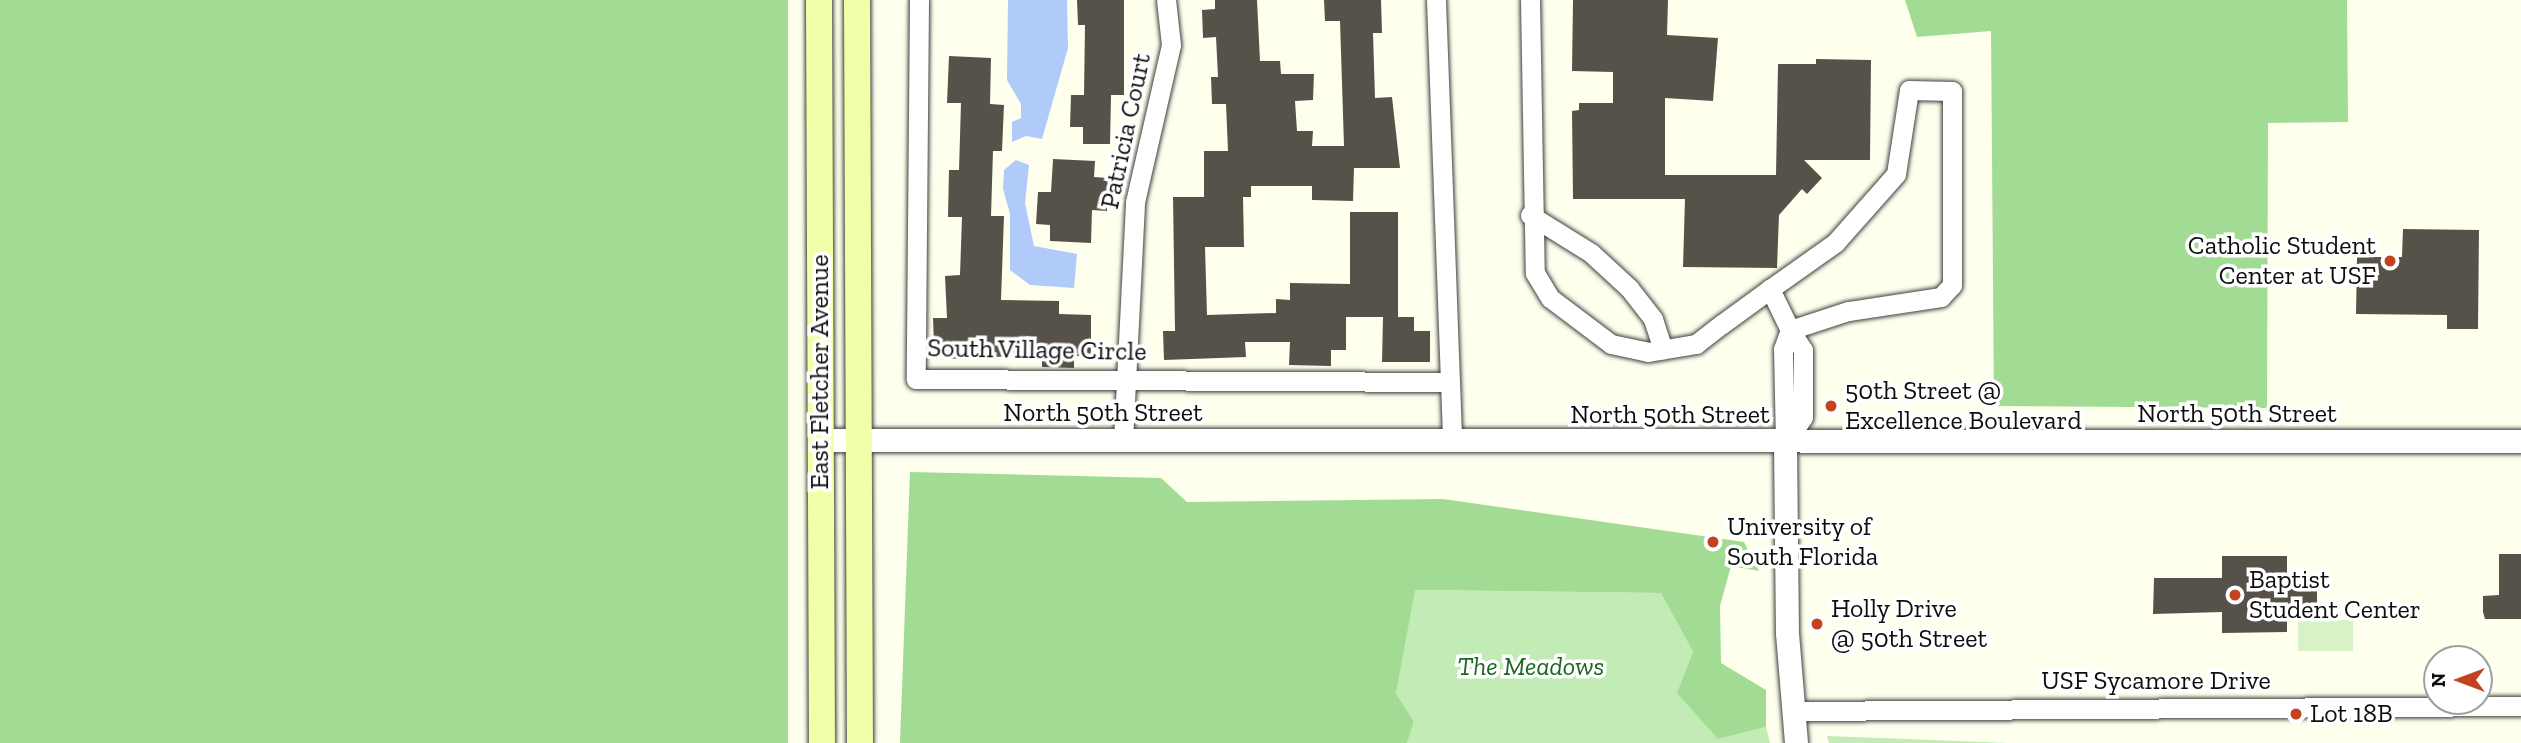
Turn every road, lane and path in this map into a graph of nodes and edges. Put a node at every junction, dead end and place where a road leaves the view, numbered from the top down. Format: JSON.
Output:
{"nodes":[{"id":1,"x":819,"y":0,"type":"edge"},
{"id":2,"x":857,"y":0,"type":"edge"},
{"id":3,"x":919,"y":0,"type":"edge"},
{"id":4,"x":1166,"y":0,"type":"edge"},
{"id":5,"x":1436,"y":0,"type":"edge"},
{"id":6,"x":1530,"y":0,"type":"edge"},
{"id":7,"x":1530,"y":215,"type":"junction"},
{"id":8,"x":1770,"y":289,"type":"junction"},
{"id":9,"x":1790,"y":330,"type":"junction"},
{"id":10,"x":1663,"y":349,"type":"junction"},
{"id":11,"x":1125,"y":377,"type":"junction"},
{"id":12,"x":1448,"y":382,"type":"junction"},
{"id":13,"x":820,"y":440,"type":"junction"},
{"id":14,"x":859,"y":440,"type":"junction"},
{"id":15,"x":1123,"y":441,"type":"junction"},
{"id":16,"x":2521,"y":441,"type":"edge"},
{"id":17,"x":1452,"y":442,"type":"junction"},
{"id":18,"x":1785,"y":443,"type":"junction"},
{"id":19,"x":2521,"y":706,"type":"edge"},
{"id":20,"x":1792,"y":711,"type":"junction"},
{"id":21,"x":822,"y":743,"type":"edge"},
{"id":22,"x":860,"y":743,"type":"edge"},
{"id":23,"x":1796,"y":743,"type":"edge"}],
"edges":[{"from":1,"to":13,"type":"main road","name":"East Fletcher Avenue"},
{"from":2,"to":14,"type":"main road","name":"East Fletcher Avenue"},
{"from":3,"to":11,"type":"street","name":"South Village Circle"},
{"from":4,"to":11,"type":"street","name":"Patricia Court"},
{"from":5,"to":12,"type":"street"},
{"from":6,"to":7,"type":"street"},
{"from":7,"to":10,"type":"street"},
{"from":7,"to":10,"type":"street"},
{"from":8,"to":9,"type":"street"},
{"from":8,"to":9,"type":"street"},
{"from":8,"to":10,"type":"street"},
{"from":9,"to":18,"type":"street"},
{"from":11,"to":12,"type":"street","name":"South Village Circle"},
{"from":11,"to":15,"type":"street","name":"Patricia Court"},
{"from":12,"to":17,"type":"street"},
{"from":13,"to":14,"type":"street","name":"North 50th Street"},
{"from":13,"to":21,"type":"main road","name":"East Fletcher Avenue"},
{"from":14,"to":15,"type":"street","name":"North 50th Street"},
{"from":14,"to":22,"type":"main road","name":"East Fletcher Avenue"},
{"from":15,"to":17,"type":"street","name":"North 50th Street"},
{"from":16,"to":18,"type":"street","name":"North 50th Street"},
{"from":17,"to":18,"type":"street","name":"North 50th Street"},
{"from":18,"to":20,"type":"street"},
{"from":19,"to":20,"type":"street","name":"USF Sycamore Drive"},
{"from":20,"to":23,"type":"street"}]}
